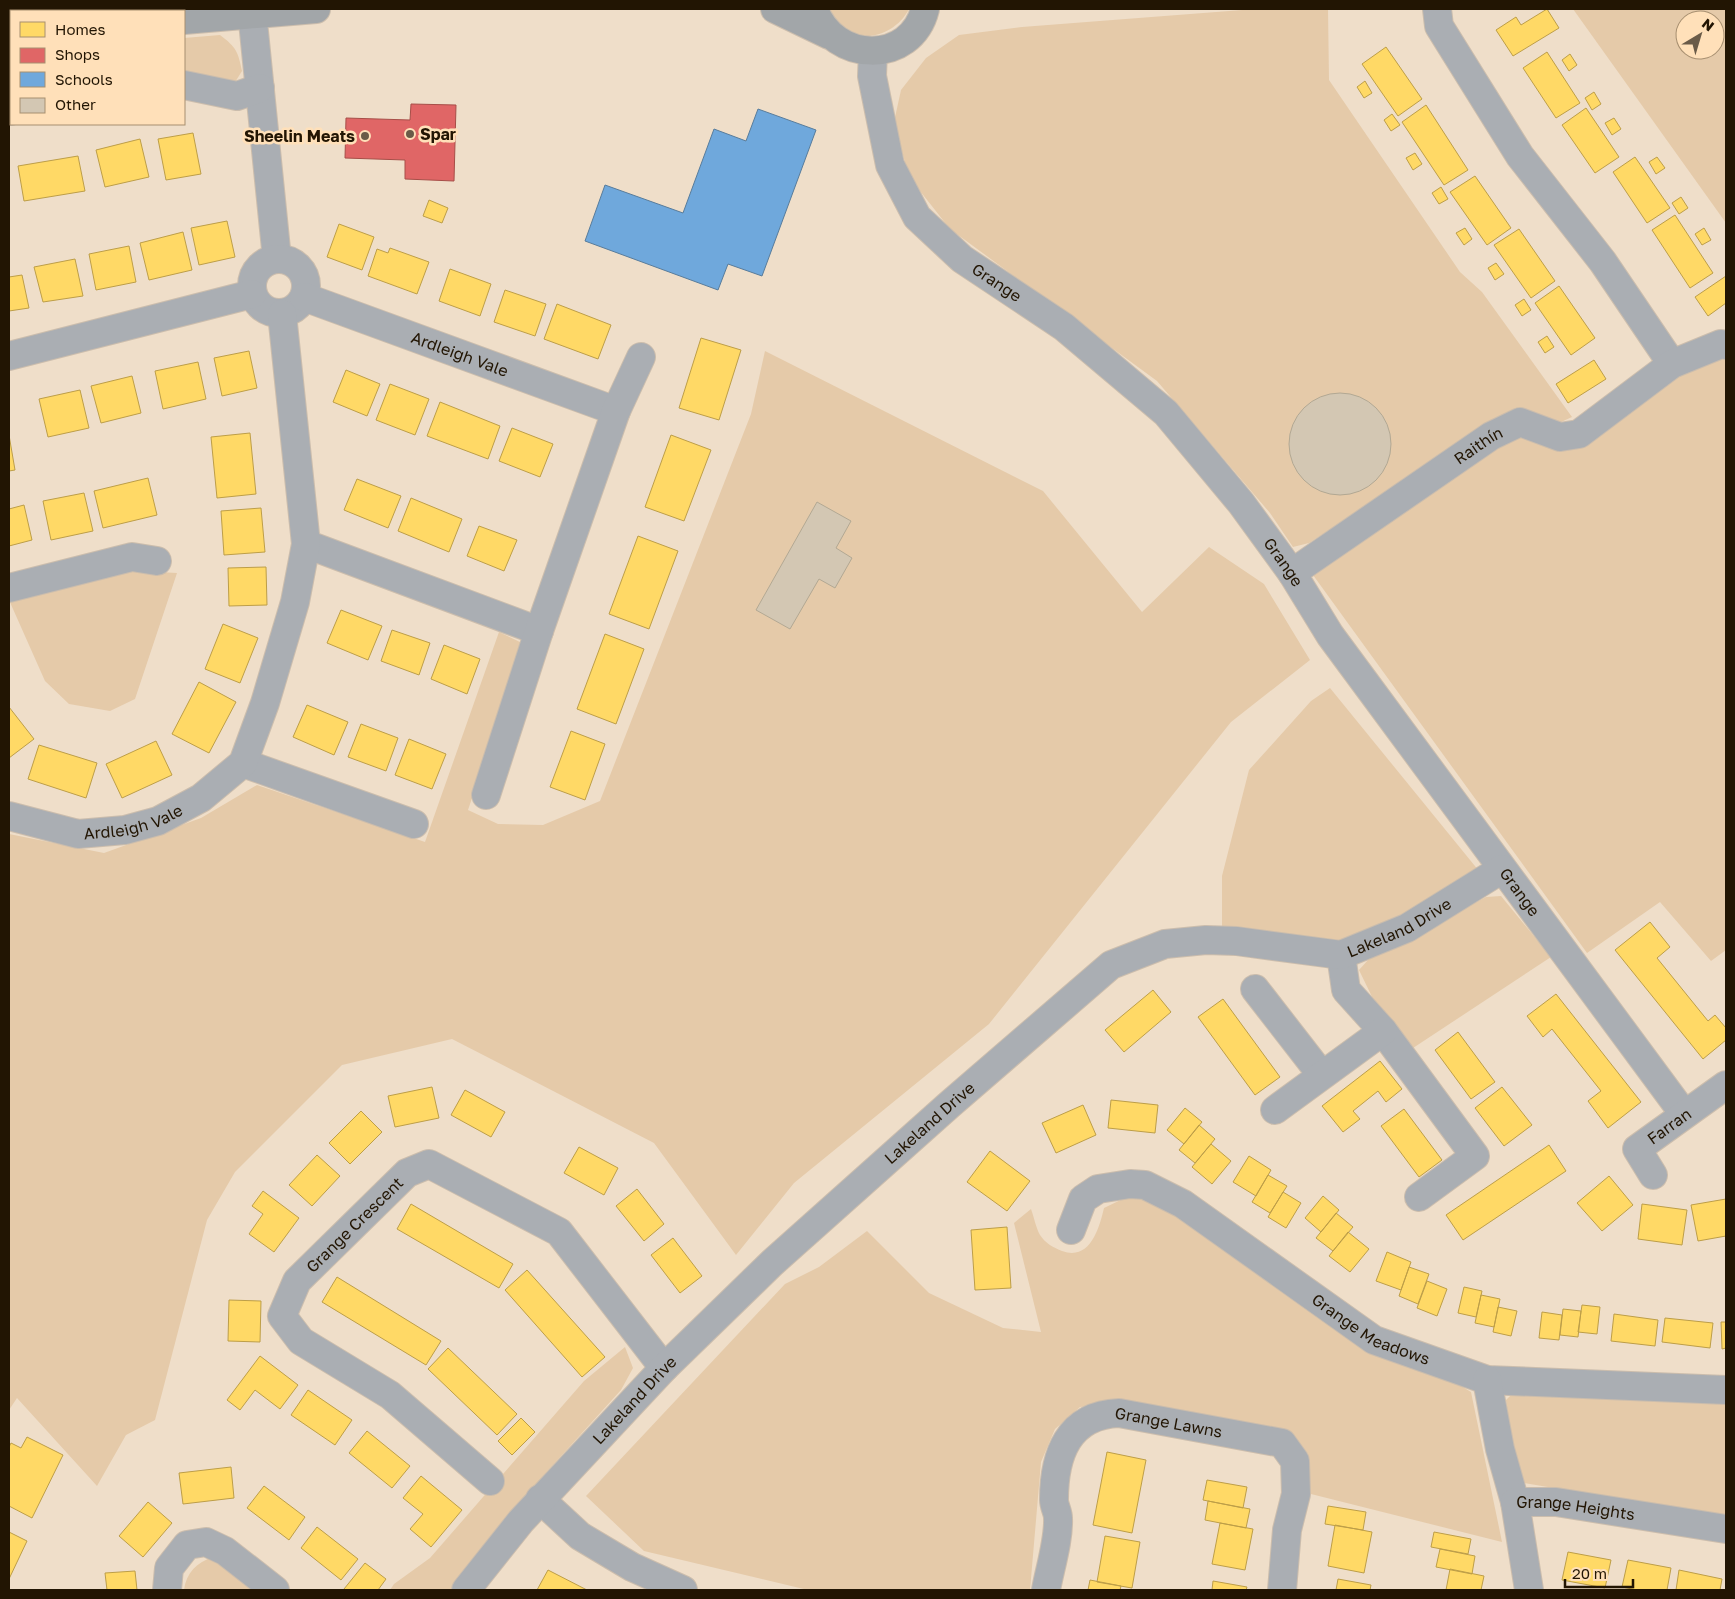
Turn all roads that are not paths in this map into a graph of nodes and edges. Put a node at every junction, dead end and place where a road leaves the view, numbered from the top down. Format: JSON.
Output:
{"nodes":[{"id":1,"x":316,"y":9,"type":"edge"},
{"id":2,"x":775,"y":9,"type":"edge"},
{"id":3,"x":814,"y":9,"type":"edge"},
{"id":4,"x":1437,"y":9,"type":"edge"},
{"id":5,"x":928,"y":11,"type":"edge"},
{"id":6,"x":252,"y":12,"type":"junction"},
{"id":7,"x":185,"y":20,"type":"edge"},
{"id":8,"x":828,"y":35,"type":"junction"},
{"id":9,"x":873,"y":51,"type":"junction"},
{"id":10,"x":185,"y":85,"type":"edge"},
{"id":11,"x":260,"y":88,"type":"junction"},
{"id":12,"x":277,"y":259,"type":"junction"},
{"id":13,"x":252,"y":294,"type":"junction"},
{"id":14,"x":304,"y":297,"type":"junction"},
{"id":15,"x":282,"y":314,"type":"junction"},
{"id":16,"x":1726,"y":345,"type":"edge"},
{"id":17,"x":9,"y":356,"type":"edge"},
{"id":18,"x":641,"y":357,"type":"dead end"},
{"id":19,"x":1672,"y":364,"type":"junction"},
{"id":20,"x":616,"y":411,"type":"junction"},
{"id":21,"x":306,"y":544,"type":"junction"},
{"id":22,"x":157,"y":561,"type":"dead end"},
{"id":23,"x":1292,"y":573,"type":"junction"},
{"id":24,"x":9,"y":588,"type":"edge"},
{"id":25,"x":539,"y":630,"type":"junction"},
{"id":26,"x":243,"y":763,"type":"junction"},
{"id":27,"x":486,"y":795,"type":"dead end"},
{"id":28,"x":9,"y":816,"type":"edge"},
{"id":29,"x":414,"y":824,"type":"dead end"},
{"id":30,"x":1502,"y":869,"type":"junction"},
{"id":31,"x":1341,"y":955,"type":"junction"},
{"id":32,"x":1255,"y":989,"type":"dead end"},
{"id":33,"x":1382,"y":1031,"type":"junction"},
{"id":34,"x":1321,"y":1074,"type":"junction"},
{"id":35,"x":1726,"y":1085,"type":"edge"},
{"id":36,"x":1275,"y":1110,"type":"dead end"},
{"id":37,"x":1684,"y":1114,"type":"junction"},
{"id":38,"x":1653,"y":1174,"type":"dead end"},
{"id":39,"x":1419,"y":1197,"type":"dead end"},
{"id":40,"x":1071,"y":1230,"type":"dead end"},
{"id":41,"x":664,"y":1368,"type":"junction"},
{"id":42,"x":1487,"y":1380,"type":"junction"},
{"id":43,"x":1726,"y":1390,"type":"edge"},
{"id":44,"x":490,"y":1481,"type":"dead end"},
{"id":45,"x":540,"y":1500,"type":"junction"},
{"id":46,"x":1515,"y":1502,"type":"junction"},
{"id":47,"x":1726,"y":1529,"type":"edge"},
{"id":48,"x":167,"y":1590,"type":"edge"},
{"id":49,"x":275,"y":1590,"type":"edge"},
{"id":50,"x":466,"y":1590,"type":"edge"},
{"id":51,"x":682,"y":1590,"type":"edge"},
{"id":52,"x":1046,"y":1590,"type":"edge"},
{"id":53,"x":1282,"y":1590,"type":"edge"},
{"id":54,"x":1529,"y":1590,"type":"edge"}],
"edges":[{"from":1,"to":6,"type":"main road"},
{"from":2,"to":8,"type":"main road"},
{"from":3,"to":8,"type":"main road"},
{"from":4,"to":19,"type":"street"},
{"from":5,"to":9,"type":"main road"},
{"from":6,"to":7,"type":"main road"},
{"from":6,"to":11,"type":"street"},
{"from":8,"to":9,"type":"main road"},
{"from":9,"to":23,"type":"street","name":"Grange"},
{"from":10,"to":11,"type":"street"},
{"from":11,"to":12,"type":"street"},
{"from":12,"to":13,"type":"street"},
{"from":12,"to":14,"type":"street"},
{"from":13,"to":15,"type":"street"},
{"from":13,"to":17,"type":"street"},
{"from":14,"to":15,"type":"street"},
{"from":14,"to":20,"type":"street","name":"Ardleigh Vale"},
{"from":15,"to":21,"type":"street"},
{"from":16,"to":19,"type":"street","name":"Raithín"},
{"from":18,"to":20,"type":"street"},
{"from":19,"to":23,"type":"street","name":"Raithín"},
{"from":20,"to":25,"type":"street"},
{"from":21,"to":25,"type":"street"},
{"from":21,"to":26,"type":"street"},
{"from":22,"to":24,"type":"street"},
{"from":23,"to":30,"type":"street","name":"Grange"},
{"from":25,"to":27,"type":"street"},
{"from":26,"to":28,"type":"street","name":"Ardleigh Vale"},
{"from":26,"to":29,"type":"street"},
{"from":30,"to":31,"type":"street","name":"Lakeland Drive"},
{"from":30,"to":37,"type":"street","name":"Grange"},
{"from":31,"to":33,"type":"street"},
{"from":31,"to":41,"type":"street","name":"Lakeland Drive"},
{"from":32,"to":34,"type":"street"},
{"from":33,"to":34,"type":"street"},
{"from":33,"to":39,"type":"street"},
{"from":34,"to":36,"type":"street"},
{"from":35,"to":37,"type":"street","name":"Farran"},
{"from":37,"to":38,"type":"street","name":"Farran"},
{"from":40,"to":42,"type":"street","name":"Grange Meadows"},
{"from":41,"to":44,"type":"street","name":"Grange Crescent"},
{"from":41,"to":45,"type":"street","name":"Lakeland Drive"},
{"from":42,"to":43,"type":"street","name":"Grange Meadows"},
{"from":42,"to":46,"type":"street"},
{"from":45,"to":50,"type":"street","name":"Lakeland Drive"},
{"from":45,"to":51,"type":"street"},
{"from":46,"to":47,"type":"street","name":"Grange Heights"},
{"from":46,"to":54,"type":"street","name":"Grange Heights"},
{"from":48,"to":49,"type":"street"},
{"from":52,"to":53,"type":"street","name":"Grange Lawns"}]}
